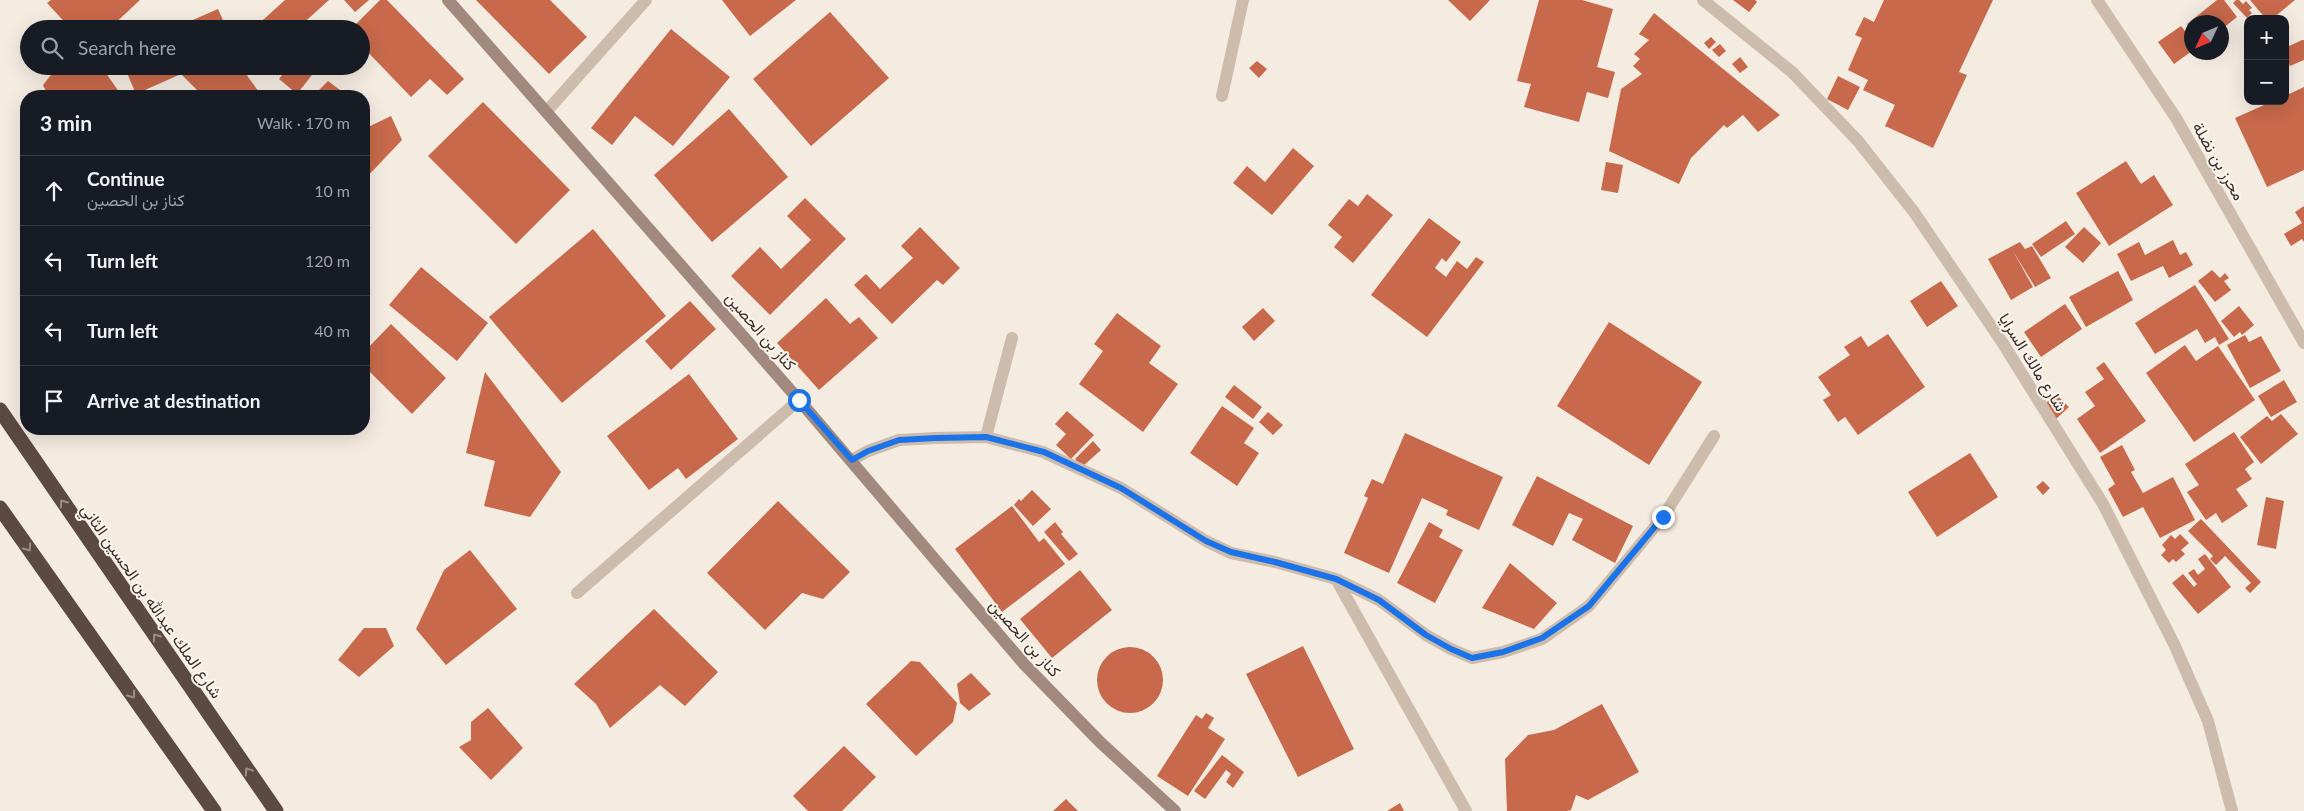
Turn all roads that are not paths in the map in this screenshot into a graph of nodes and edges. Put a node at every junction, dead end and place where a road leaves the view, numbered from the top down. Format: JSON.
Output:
{"nodes":[{"id":1,"x":448,"y":0,"type":"edge"},
{"id":2,"x":646,"y":0,"type":"edge"},
{"id":3,"x":1243,"y":0,"type":"edge"},
{"id":4,"x":1703,"y":0,"type":"edge"},
{"id":5,"x":2097,"y":0,"type":"edge"},
{"id":6,"x":1222,"y":96,"type":"dead end"},
{"id":7,"x":546,"y":112,"type":"junction"},
{"id":8,"x":1012,"y":338,"type":"dead end"},
{"id":9,"x":2304,"y":343,"type":"edge"},
{"id":10,"x":799,"y":400,"type":"junction"},
{"id":11,"x":0,"y":410,"type":"edge"},
{"id":12,"x":1714,"y":436,"type":"dead end"},
{"id":13,"x":986,"y":437,"type":"junction"},
{"id":14,"x":852,"y":460,"type":"junction"},
{"id":15,"x":0,"y":508,"type":"edge"},
{"id":16,"x":1336,"y":579,"type":"junction"},
{"id":17,"x":577,"y":593,"type":"dead end"},
{"id":18,"x":214,"y":811,"type":"edge"},
{"id":19,"x":276,"y":811,"type":"edge"},
{"id":20,"x":1175,"y":811,"type":"edge"},
{"id":21,"x":1466,"y":811,"type":"edge"},
{"id":22,"x":2232,"y":811,"type":"edge"}],
"edges":[{"from":1,"to":7,"type":"street","name":"كناز بن الحصين"},
{"from":2,"to":7,"type":"street"},
{"from":3,"to":6,"type":"street"},
{"from":4,"to":22,"type":"street","name":"شارع مالك السرايا"},
{"from":5,"to":9,"type":"street","name":"محرز بن نضلة"},
{"from":7,"to":10,"type":"street","name":"كناز بن الحصين"},
{"from":8,"to":13,"type":"street"},
{"from":10,"to":14,"type":"street","name":"كناز بن الحصين"},
{"from":10,"to":17,"type":"street"},
{"from":19,"to":11,"type":"highway","name":"شارع الملك عبدالله بن الحسين الثاني","one_way":true},
{"from":12,"to":16,"type":"street"},
{"from":13,"to":14,"type":"street"},
{"from":13,"to":16,"type":"street"},
{"from":14,"to":20,"type":"street","name":"كناز بن الحصين"},
{"from":15,"to":18,"type":"highway","one_way":true},
{"from":16,"to":21,"type":"street"}]}
